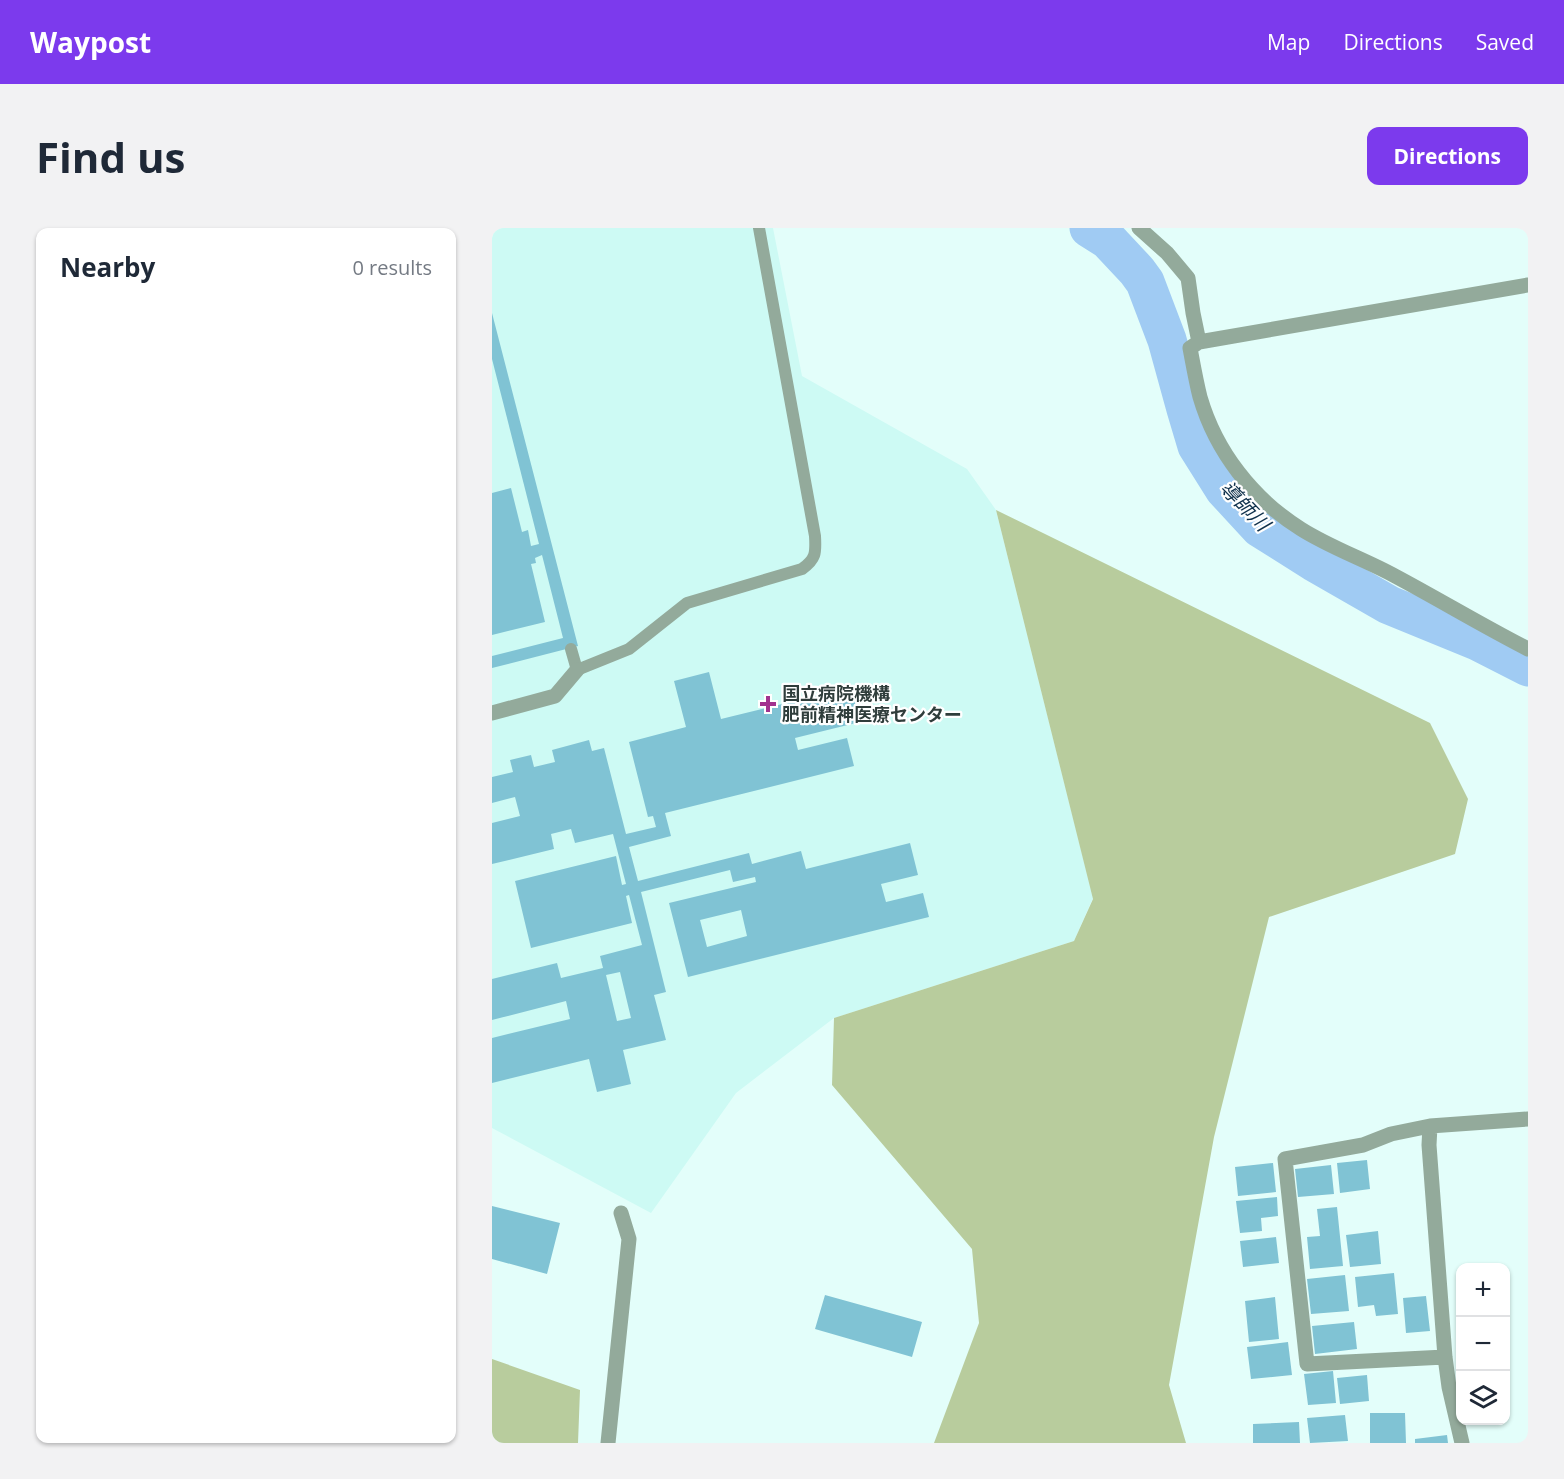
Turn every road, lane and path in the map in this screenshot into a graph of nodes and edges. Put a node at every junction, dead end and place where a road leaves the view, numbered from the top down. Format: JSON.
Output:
{"nodes":[{"id":1,"x":759,"y":228,"type":"edge"},
{"id":2,"x":1139,"y":228,"type":"edge"},
{"id":3,"x":1528,"y":285,"type":"edge"},
{"id":4,"x":1199,"y":342,"type":"junction"},
{"id":5,"x":571,"y":649,"type":"dead end"},
{"id":6,"x":1528,"y":649,"type":"edge"},
{"id":7,"x":577,"y":670,"type":"junction"},
{"id":8,"x":492,"y":713,"type":"edge"},
{"id":9,"x":1528,"y":1119,"type":"edge"},
{"id":10,"x":1430,"y":1126,"type":"junction"},
{"id":11,"x":621,"y":1213,"type":"dead end"},
{"id":12,"x":1445,"y":1357,"type":"junction"},
{"id":13,"x":608,"y":1443,"type":"edge"},
{"id":14,"x":1462,"y":1443,"type":"edge"}],
"edges":[{"from":1,"to":7,"type":"lane"},
{"from":2,"to":4,"type":"street"},
{"from":3,"to":4,"type":"street"},
{"from":4,"to":6,"type":"street"},
{"from":5,"to":7,"type":"lane"},
{"from":7,"to":8,"type":"street"},
{"from":9,"to":10,"type":"street"},
{"from":10,"to":12,"type":"street"},
{"from":10,"to":12,"type":"street"},
{"from":11,"to":13,"type":"street"},
{"from":12,"to":14,"type":"street"}]}
